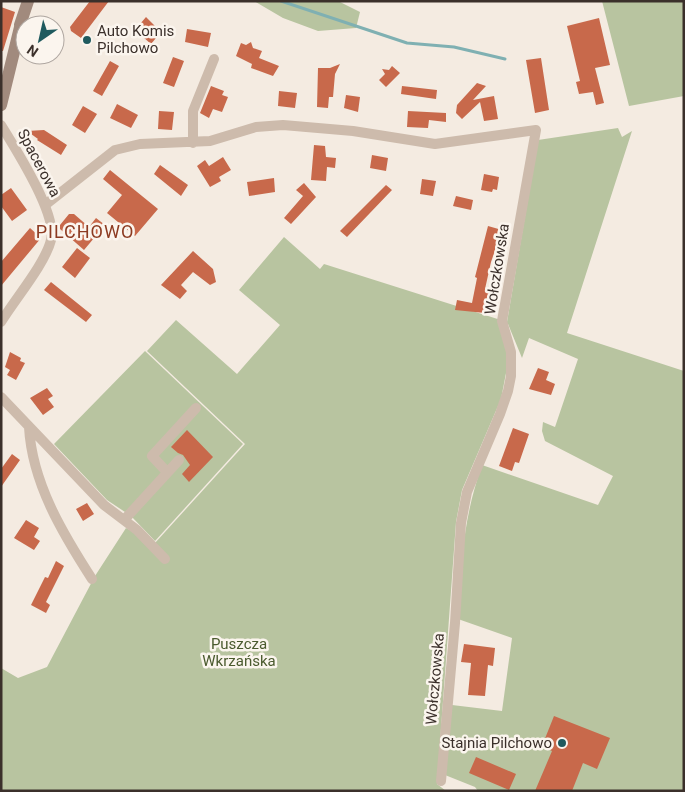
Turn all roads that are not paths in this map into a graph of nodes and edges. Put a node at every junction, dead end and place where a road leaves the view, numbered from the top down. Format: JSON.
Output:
{"nodes":[{"id":1,"x":28,"y":1,"type":"edge"},
{"id":2,"x":23,"y":15,"type":"edge"},
{"id":3,"x":15,"y":37,"type":"edge"},
{"id":4,"x":15,"y":47,"type":"edge"},
{"id":5,"x":214,"y":59,"type":"dead end"},
{"id":6,"x":1,"y":74,"type":"edge"},
{"id":7,"x":1,"y":105,"type":"edge"},
{"id":8,"x":1,"y":125,"type":"edge"},
{"id":9,"x":193,"y":143,"type":"junction"},
{"id":10,"x":45,"y":205,"type":"junction"},
{"id":11,"x":1,"y":322,"type":"edge"},
{"id":12,"x":1,"y":397,"type":"edge"},
{"id":13,"x":196,"y":408,"type":"dead end"},
{"id":14,"x":29,"y":428,"type":"junction"},
{"id":15,"x":179,"y":460,"type":"dead end"},
{"id":16,"x":167,"y":472,"type":"junction"},
{"id":17,"x":124,"y":520,"type":"junction"},
{"id":18,"x":164,"y":559,"type":"dead end"},
{"id":19,"x":92,"y":579,"type":"dead end"},
{"id":20,"x":441,"y":781,"type":"dead end"}],
"edges":[{"from":1,"to":2,"type":"main road"},
{"from":3,"to":6,"type":"main road"},
{"from":4,"to":7,"type":"main road"},
{"from":5,"to":9,"type":"street"},
{"from":8,"to":10,"type":"street","name":"Spacerowa"},
{"from":9,"to":10,"type":"street","name":"Wołczkowska"},
{"from":9,"to":20,"type":"street","name":"Wołczkowska"},
{"from":10,"to":11,"type":"street","name":"Spacerowa"},
{"from":12,"to":14,"type":"street"},
{"from":13,"to":16,"type":"street"},
{"from":14,"to":17,"type":"street"},
{"from":14,"to":19,"type":"street"},
{"from":15,"to":16,"type":"street"},
{"from":16,"to":17,"type":"street"},
{"from":17,"to":18,"type":"street"}]}
